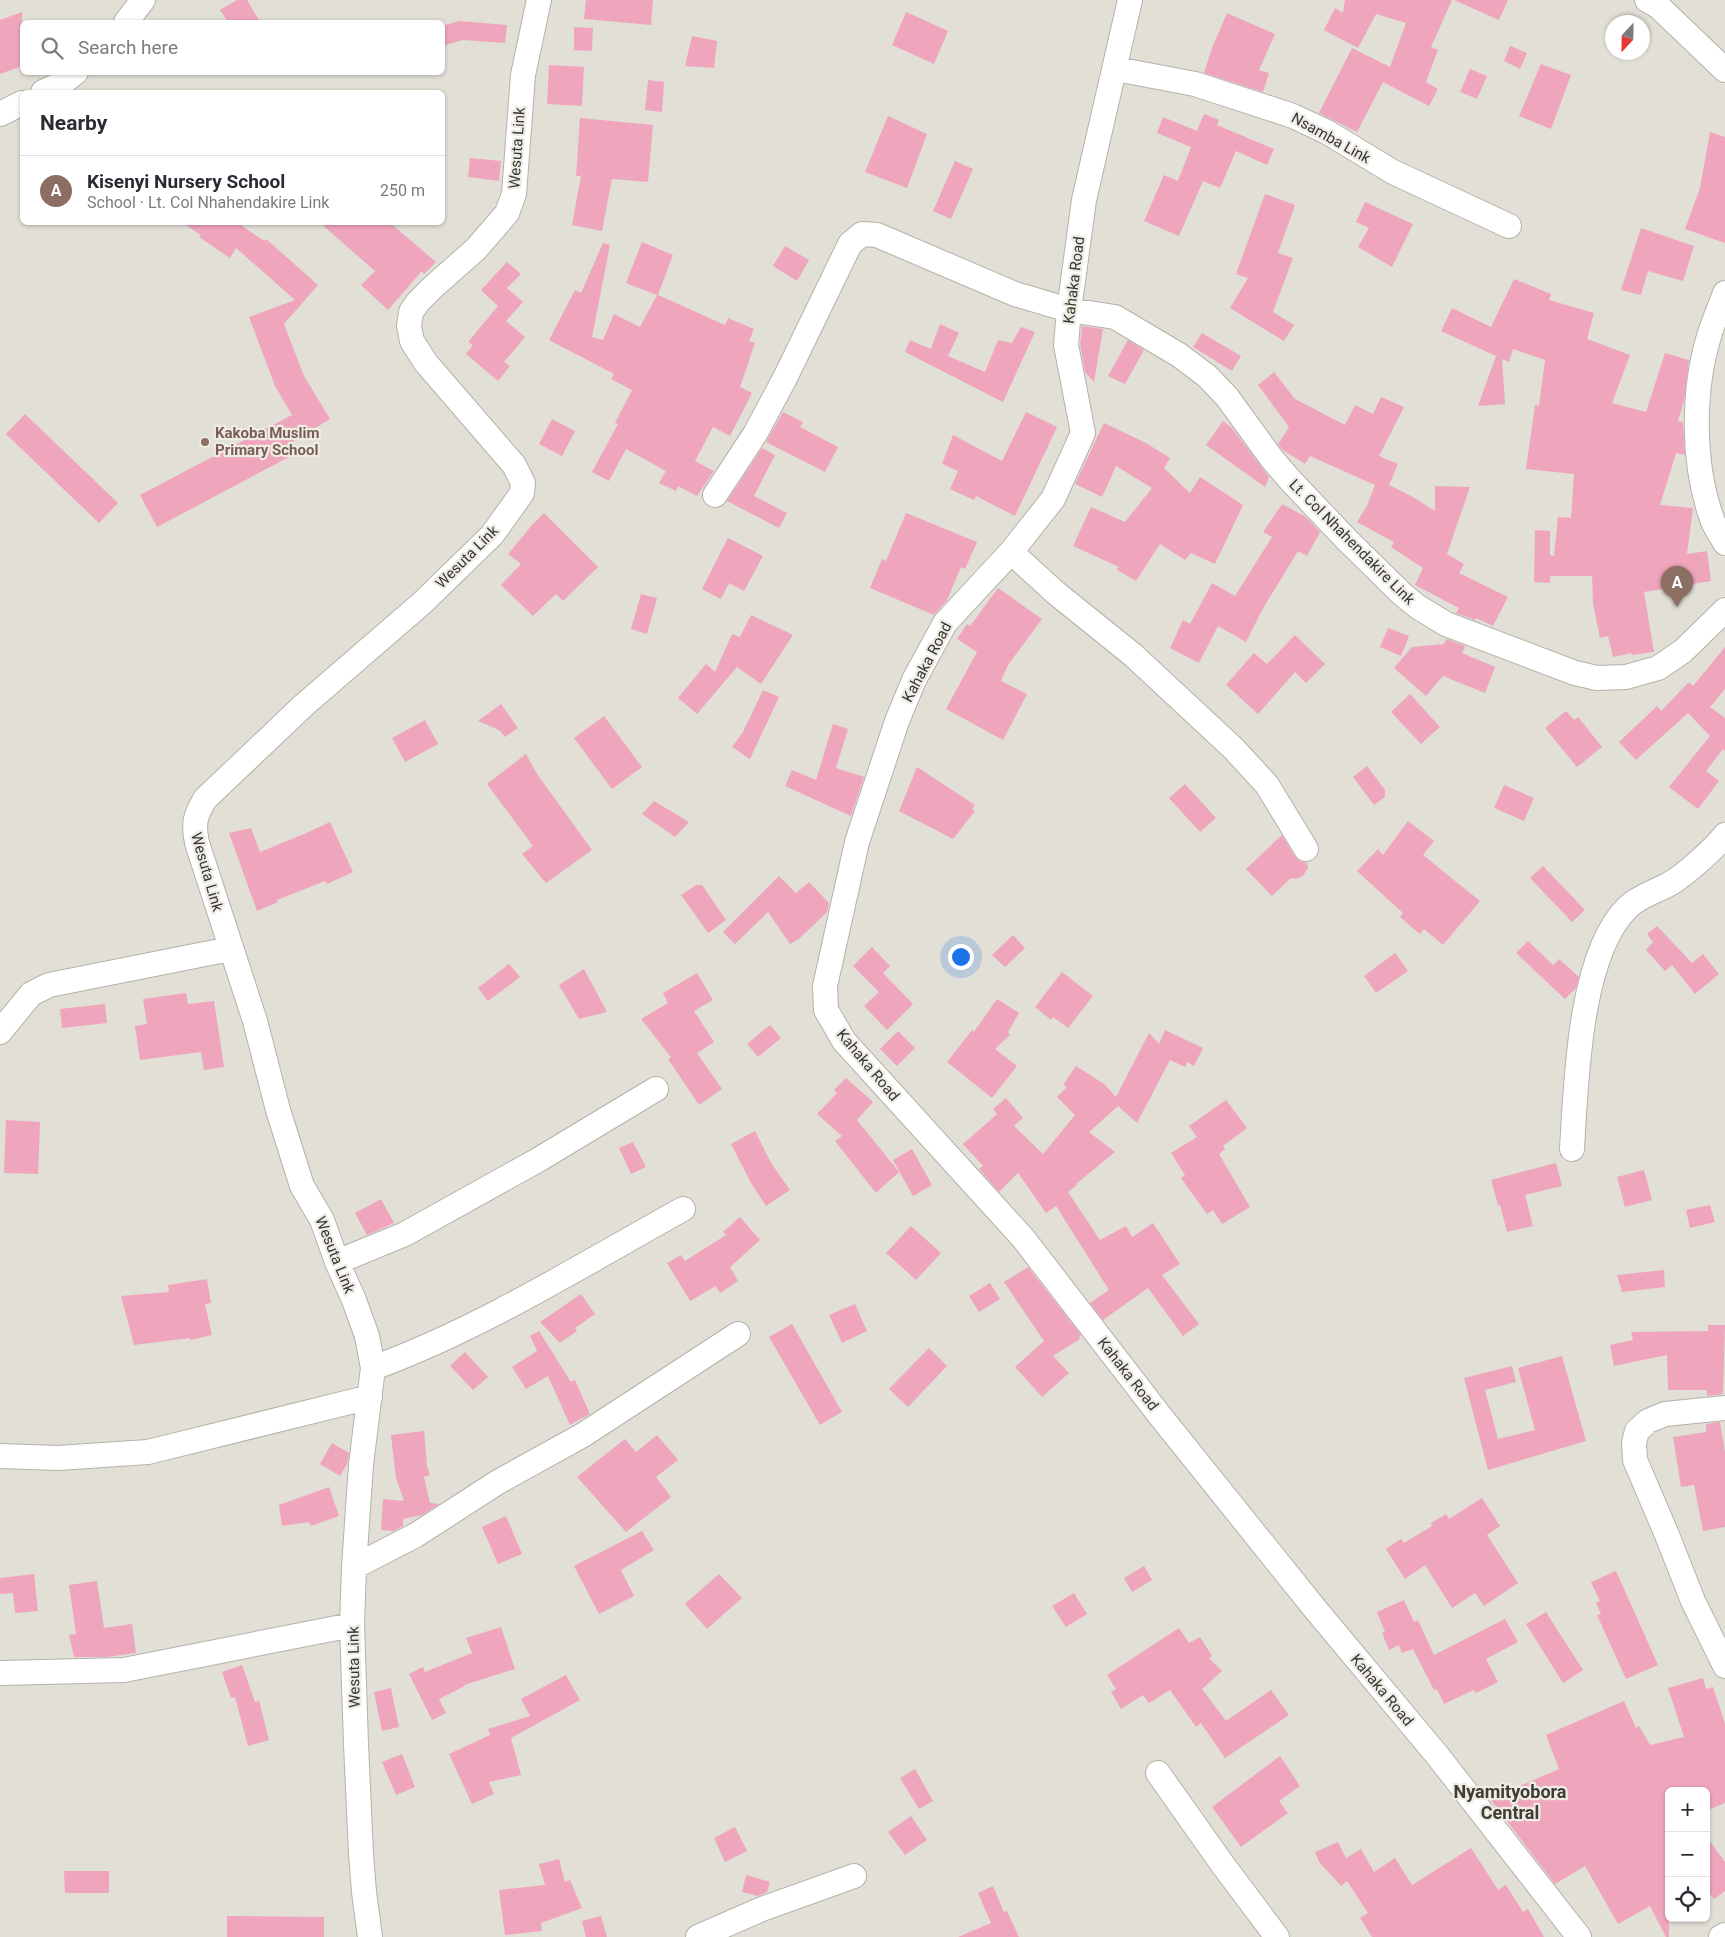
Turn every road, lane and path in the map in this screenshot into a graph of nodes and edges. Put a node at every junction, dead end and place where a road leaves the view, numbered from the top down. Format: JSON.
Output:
{"nodes":[{"id":1,"x":143,"y":0,"type":"edge"},
{"id":2,"x":539,"y":0,"type":"edge"},
{"id":3,"x":1130,"y":0,"type":"edge"},
{"id":4,"x":1647,"y":0,"type":"edge"},
{"id":5,"x":128,"y":20,"type":"edge"},
{"id":6,"x":1116,"y":69,"type":"junction"},
{"id":7,"x":1725,"y":70,"type":"edge"},
{"id":8,"x":72,"y":75,"type":"edge"},
{"id":9,"x":48,"y":90,"type":"edge"},
{"id":10,"x":1509,"y":226,"type":"dead end"},
{"id":11,"x":1725,"y":294,"type":"edge"},
{"id":12,"x":1068,"y":310,"type":"junction"},
{"id":13,"x":715,"y":495,"type":"dead end"},
{"id":14,"x":1725,"y":543,"type":"edge"},
{"id":15,"x":1011,"y":552,"type":"junction"},
{"id":16,"x":1725,"y":610,"type":"edge"},
{"id":17,"x":1725,"y":835,"type":"edge"},
{"id":18,"x":1306,"y":849,"type":"dead end"},
{"id":19,"x":230,"y":949,"type":"junction"},
{"id":20,"x":0,"y":1032,"type":"edge"},
{"id":21,"x":656,"y":1089,"type":"dead end"},
{"id":22,"x":1572,"y":1149,"type":"dead end"},
{"id":23,"x":683,"y":1208,"type":"dead end"},
{"id":24,"x":337,"y":1262,"type":"junction"},
{"id":25,"x":738,"y":1334,"type":"dead end"},
{"id":26,"x":373,"y":1368,"type":"junction"},
{"id":27,"x":370,"y":1397,"type":"junction"},
{"id":28,"x":1725,"y":1408,"type":"edge"},
{"id":29,"x":0,"y":1456,"type":"edge"},
{"id":30,"x":354,"y":1567,"type":"junction"},
{"id":31,"x":352,"y":1625,"type":"junction"},
{"id":32,"x":1725,"y":1666,"type":"edge"},
{"id":33,"x":0,"y":1673,"type":"edge"},
{"id":34,"x":1158,"y":1774,"type":"dead end"},
{"id":35,"x":854,"y":1876,"type":"dead end"},
{"id":36,"x":1725,"y":1936,"type":"edge"},
{"id":37,"x":370,"y":1937,"type":"edge"},
{"id":38,"x":698,"y":1937,"type":"edge"},
{"id":39,"x":1277,"y":1937,"type":"edge"},
{"id":40,"x":1579,"y":1937,"type":"edge"},
{"id":41,"x":1722,"y":1937,"type":"edge"}],
"edges":[{"from":1,"to":5,"type":"street"},
{"from":2,"to":19,"type":"street","name":"Wesuta Link"},
{"from":3,"to":6,"type":"street","name":"Kahaka Road"},
{"from":4,"to":7,"type":"street"},
{"from":6,"to":10,"type":"street","name":"Nsamba Link"},
{"from":6,"to":12,"type":"street","name":"Kahaka Road"},
{"from":8,"to":9,"type":"street"},
{"from":11,"to":14,"type":"street"},
{"from":12,"to":13,"type":"street","name":"Lt. Col Nhahendakire Link"},
{"from":12,"to":15,"type":"street","name":"Kahaka Road"},
{"from":12,"to":16,"type":"street","name":"Lt. Col Nhahendakire Link"},
{"from":15,"to":18,"type":"street"},
{"from":15,"to":40,"type":"street","name":"Kahaka Road"},
{"from":17,"to":22,"type":"street"},
{"from":19,"to":20,"type":"street"},
{"from":19,"to":24,"type":"street","name":"Wesuta Link"},
{"from":21,"to":24,"type":"street"},
{"from":23,"to":26,"type":"street"},
{"from":24,"to":26,"type":"street","name":"Wesuta Link"},
{"from":25,"to":30,"type":"street"},
{"from":26,"to":27,"type":"street","name":"Wesuta Link"},
{"from":27,"to":29,"type":"street"},
{"from":27,"to":30,"type":"street","name":"Wesuta Link"},
{"from":28,"to":32,"type":"street"},
{"from":30,"to":31,"type":"street","name":"Wesuta Link"},
{"from":31,"to":33,"type":"street"},
{"from":31,"to":37,"type":"street","name":"Wesuta Link"},
{"from":34,"to":39,"type":"street"},
{"from":35,"to":38,"type":"street"},
{"from":36,"to":41,"type":"street"}]}
